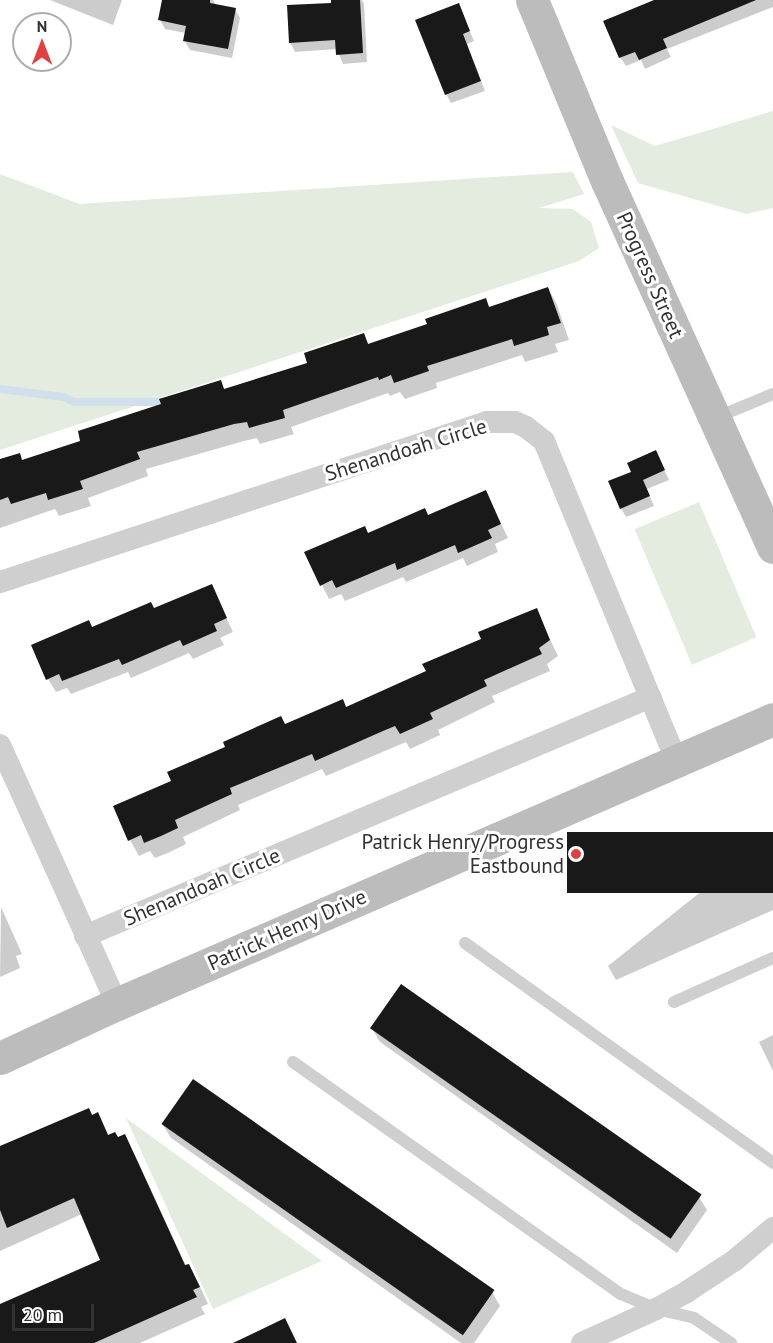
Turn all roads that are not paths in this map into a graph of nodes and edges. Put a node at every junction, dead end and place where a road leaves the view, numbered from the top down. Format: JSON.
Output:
{"nodes":[{"id":1,"x":532,"y":0,"type":"edge"},
{"id":2,"x":773,"y":394,"type":"edge"},
{"id":3,"x":714,"y":418,"type":"junction"},
{"id":4,"x":772,"y":541,"type":"edge"},
{"id":5,"x":0,"y":582,"type":"edge"},
{"id":6,"x":651,"y":697,"type":"junction"},
{"id":7,"x":773,"y":719,"type":"edge"},
{"id":8,"x":0,"y":745,"type":"edge"},
{"id":9,"x":676,"y":760,"type":"junction"},
{"id":10,"x":85,"y":936,"type":"junction"},
{"id":11,"x":465,"y":943,"type":"dead end"},
{"id":12,"x":773,"y":957,"type":"edge"},
{"id":13,"x":674,"y":1002,"type":"dead end"},
{"id":14,"x":117,"y":1004,"type":"junction"},
{"id":15,"x":0,"y":1058,"type":"edge"},
{"id":16,"x":292,"y":1062,"type":"dead end"},
{"id":17,"x":773,"y":1162,"type":"edge"},
{"id":18,"x":773,"y":1228,"type":"edge"},
{"id":19,"x":656,"y":1309,"type":"junction"},
{"id":20,"x":582,"y":1343,"type":"edge"},
{"id":21,"x":731,"y":1343,"type":"edge"}],
"edges":[{"from":1,"to":3,"type":"main road","name":"Progress Street"},
{"from":2,"to":3,"type":"lane"},
{"from":3,"to":4,"type":"main road","name":"Progress Street"},
{"from":5,"to":6,"type":"street","name":"Shenandoah Circle"},
{"from":6,"to":9,"type":"street","name":"Shenandoah Circle"},
{"from":6,"to":10,"type":"street","name":"Shenandoah Circle"},
{"from":7,"to":9,"type":"main road","name":"Patrick Henry Drive"},
{"from":8,"to":10,"type":"street"},
{"from":9,"to":14,"type":"main road","name":"Patrick Henry Drive"},
{"from":10,"to":14,"type":"street"},
{"from":11,"to":17,"type":"lane"},
{"from":12,"to":13,"type":"lane"},
{"from":14,"to":15,"type":"main road","name":"Patrick Henry Drive"},
{"from":16,"to":19,"type":"lane"},
{"from":18,"to":19,"type":"street"},
{"from":19,"to":20,"type":"street"},
{"from":19,"to":21,"type":"lane"}]}
